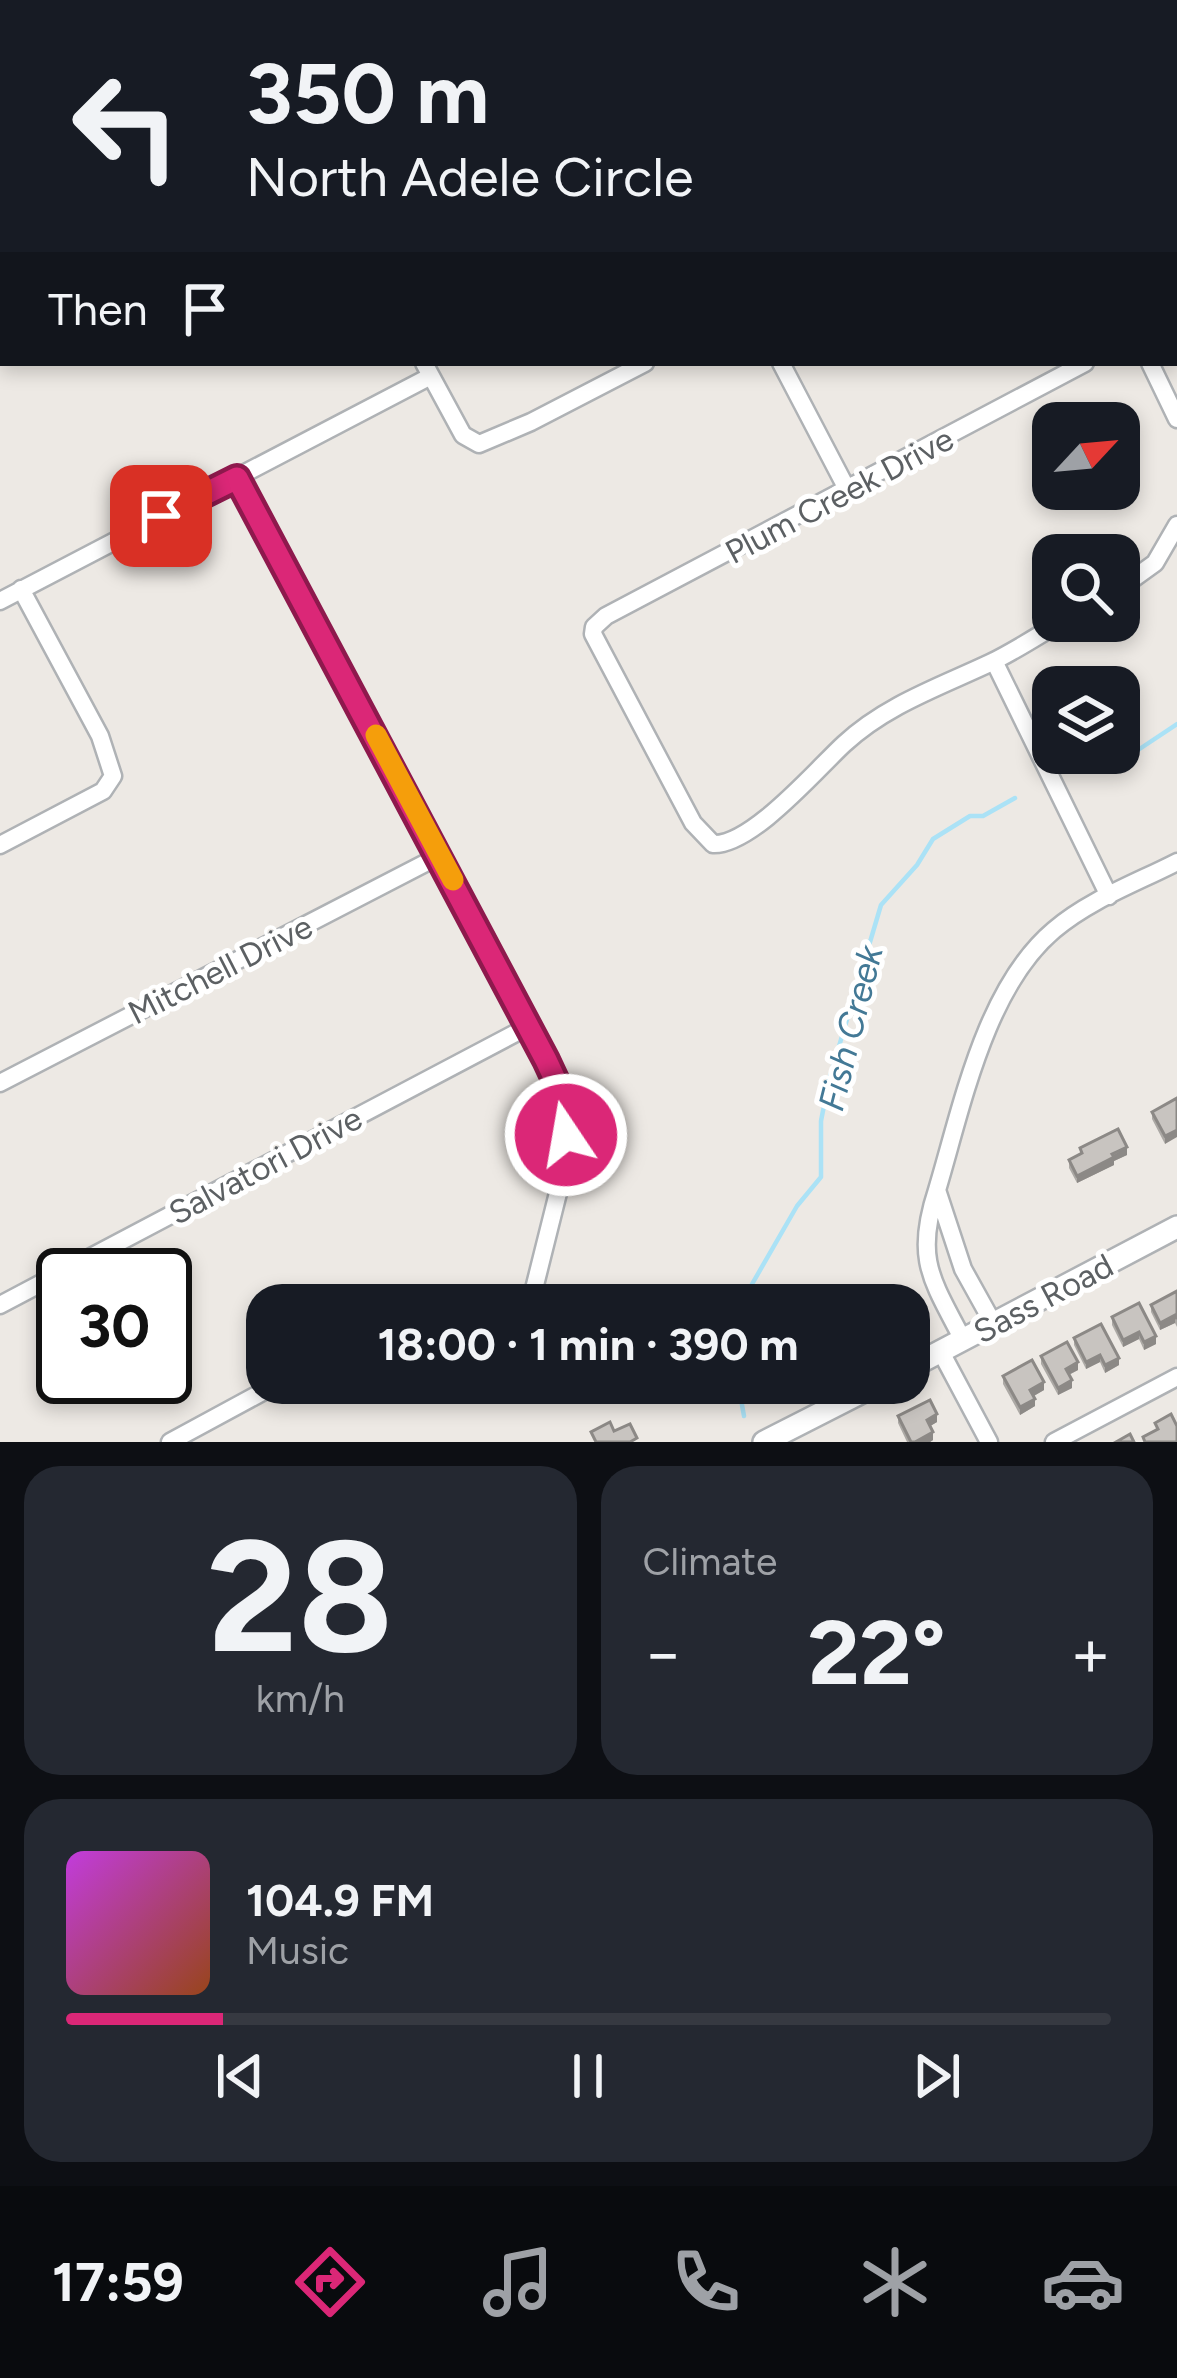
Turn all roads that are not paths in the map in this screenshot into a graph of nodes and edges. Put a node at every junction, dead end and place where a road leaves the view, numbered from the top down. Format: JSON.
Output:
{"nodes":[{"id":1,"x":639,"y":366,"type":"edge"},
{"id":2,"x":783,"y":366,"type":"edge"},
{"id":3,"x":1079,"y":366,"type":"edge"},
{"id":4,"x":1151,"y":366,"type":"edge"},
{"id":5,"x":428,"y":370,"type":"edge"},
{"id":6,"x":1177,"y":419,"type":"edge"},
{"id":7,"x":237,"y":478,"type":"junction"},
{"id":8,"x":848,"y":491,"type":"junction"},
{"id":9,"x":1177,"y":525,"type":"edge"},
{"id":10,"x":1140,"y":574,"type":"edge"},
{"id":11,"x":22,"y":589,"type":"junction"},
{"id":12,"x":0,"y":601,"type":"edge"},
{"id":13,"x":1032,"y":639,"type":"edge"},
{"id":14,"x":994,"y":661,"type":"junction"},
{"id":15,"x":0,"y":845,"type":"edge"},
{"id":16,"x":441,"y":855,"type":"junction"},
{"id":17,"x":1177,"y":862,"type":"edge"},
{"id":18,"x":1109,"y":896,"type":"junction"},
{"id":19,"x":529,"y":1026,"type":"junction"},
{"id":20,"x":0,"y":1083,"type":"edge"},
{"id":21,"x":937,"y":1190,"type":"junction"},
{"id":22,"x":1177,"y":1227,"type":"edge"},
{"id":23,"x":536,"y":1284,"type":"edge"},
{"id":24,"x":0,"y":1304,"type":"edge"},
{"id":25,"x":993,"y":1323,"type":"junction"},
{"id":26,"x":963,"y":1340,"type":"junction"},
{"id":27,"x":941,"y":1352,"type":"junction"},
{"id":28,"x":930,"y":1358,"type":"edge"},
{"id":29,"x":1177,"y":1378,"type":"edge"},
{"id":30,"x":246,"y":1401,"type":"edge"},
{"id":31,"x":839,"y":1404,"type":"edge"},
{"id":32,"x":170,"y":1442,"type":"edge"},
{"id":33,"x":764,"y":1442,"type":"edge"},
{"id":34,"x":989,"y":1442,"type":"edge"},
{"id":35,"x":1054,"y":1442,"type":"edge"}],
"edges":[{"from":1,"to":5,"type":"street"},
{"from":2,"to":8,"type":"street"},
{"from":3,"to":8,"type":"street","name":"Plum Creek Drive"},
{"from":4,"to":6,"type":"street"},
{"from":5,"to":7,"type":"street"},
{"from":7,"to":11,"type":"street"},
{"from":7,"to":16,"type":"street"},
{"from":8,"to":14,"type":"street","name":"Plum Creek Drive"},
{"from":9,"to":10,"type":"street"},
{"from":11,"to":12,"type":"street"},
{"from":11,"to":15,"type":"street"},
{"from":13,"to":14,"type":"street"},
{"from":14,"to":18,"type":"street"},
{"from":16,"to":19,"type":"street"},
{"from":16,"to":20,"type":"street","name":"Mitchell Drive"},
{"from":17,"to":18,"type":"street"},
{"from":18,"to":21,"type":"street"},
{"from":19,"to":23,"type":"street"},
{"from":19,"to":24,"type":"street","name":"Salvatori Drive"},
{"from":21,"to":25,"type":"street"},
{"from":21,"to":26,"type":"street"},
{"from":22,"to":25,"type":"street","name":"Sass Road"},
{"from":25,"to":26,"type":"street","name":"Sass Road"},
{"from":26,"to":27,"type":"street","name":"Sass Road"},
{"from":27,"to":28,"type":"street","name":"Sass Road"},
{"from":27,"to":34,"type":"street"},
{"from":29,"to":35,"type":"street"},
{"from":30,"to":32,"type":"street"},
{"from":31,"to":33,"type":"street"}]}
